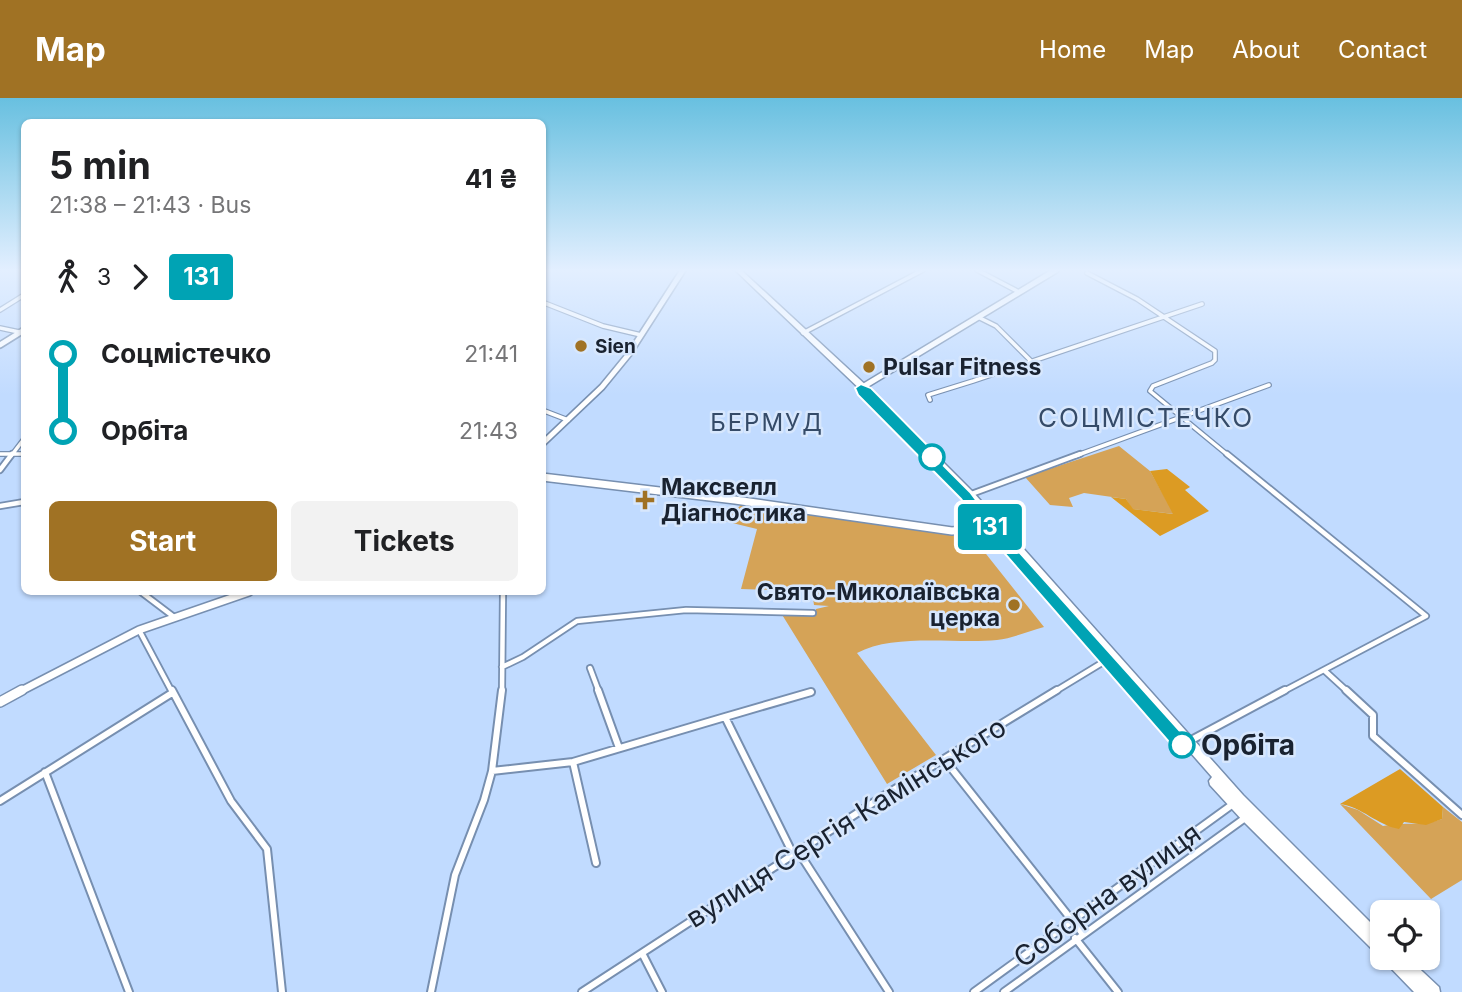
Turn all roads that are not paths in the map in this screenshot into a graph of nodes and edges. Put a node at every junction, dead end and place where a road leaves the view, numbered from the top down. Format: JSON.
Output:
{"nodes":[{"id":1,"x":571,"y":312,"type":"edge"},
{"id":2,"x":656,"y":312,"type":"edge"},
{"id":3,"x":781,"y":312,"type":"edge"},
{"id":4,"x":845,"y":312,"type":"edge"},
{"id":5,"x":987,"y":312,"type":"edge"},
{"id":6,"x":1157,"y":312,"type":"edge"},
{"id":7,"x":1175,"y":312,"type":"edge"},
{"id":8,"x":1163,"y":315,"type":"junction"},
{"id":9,"x":978,"y":317,"type":"junction"},
{"id":10,"x":0,"y":328,"type":"edge"},
{"id":11,"x":21,"y":331,"type":"edge"},
{"id":12,"x":21,"y":332,"type":"edge"},
{"id":13,"x":803,"y":333,"type":"junction"},
{"id":14,"x":641,"y":334,"type":"junction"},
{"id":15,"x":0,"y":345,"type":"edge"},
{"id":16,"x":1031,"y":361,"type":"junction"},
{"id":17,"x":1269,"y":385,"type":"dead end"},
{"id":18,"x":861,"y":388,"type":"junction"},
{"id":19,"x":930,"y":400,"type":"dead end"},
{"id":20,"x":546,"y":411,"type":"edge"},
{"id":21,"x":1181,"y":417,"type":"junction"},
{"id":22,"x":569,"y":420,"type":"junction"},
{"id":23,"x":546,"y":440,"type":"edge"},
{"id":24,"x":21,"y":443,"type":"edge"},
{"id":25,"x":13,"y":452,"type":"junction"},
{"id":26,"x":21,"y":453,"type":"edge"},
{"id":27,"x":0,"y":454,"type":"edge"},
{"id":28,"x":0,"y":470,"type":"edge"},
{"id":29,"x":546,"y":477,"type":"edge"},
{"id":30,"x":968,"y":495,"type":"junction"},
{"id":31,"x":21,"y":502,"type":"edge"},
{"id":32,"x":0,"y":506,"type":"edge"},
{"id":33,"x":993,"y":527,"type":"junction"},
{"id":34,"x":145,"y":595,"type":"edge"},
{"id":35,"x":240,"y":595,"type":"edge"},
{"id":36,"x":503,"y":595,"type":"edge"},
{"id":37,"x":813,"y":613,"type":"dead end"},
{"id":38,"x":174,"y":617,"type":"junction"},
{"id":39,"x":139,"y":630,"type":"junction"},
{"id":40,"x":1110,"y":658,"type":"junction"},
{"id":41,"x":502,"y":667,"type":"junction"},
{"id":42,"x":590,"y":668,"type":"dead end"},
{"id":43,"x":1325,"y":671,"type":"junction"},
{"id":44,"x":811,"y":692,"type":"dead end"},
{"id":45,"x":172,"y":694,"type":"junction"},
{"id":46,"x":0,"y":702,"type":"edge"},
{"id":47,"x":725,"y":718,"type":"junction"},
{"id":48,"x":1185,"y":744,"type":"junction"},
{"id":49,"x":619,"y":748,"type":"junction"},
{"id":50,"x":944,"y":759,"type":"junction"},
{"id":51,"x":573,"y":762,"type":"junction"},
{"id":52,"x":492,"y":771,"type":"junction"},
{"id":53,"x":45,"y":772,"type":"junction"},
{"id":54,"x":1237,"y":801,"type":"junction"},
{"id":55,"x":0,"y":802,"type":"edge"},
{"id":56,"x":1250,"y":815,"type":"junction"},
{"id":57,"x":1462,"y":815,"type":"edge"},
{"id":58,"x":795,"y":853,"type":"junction"},
{"id":59,"x":596,"y":863,"type":"dead end"},
{"id":60,"x":1071,"y":920,"type":"junction"},
{"id":61,"x":1370,"y":930,"type":"edge"},
{"id":62,"x":1078,"y":936,"type":"junction"},
{"id":63,"x":1370,"y":939,"type":"edge"},
{"id":64,"x":642,"y":953,"type":"junction"},
{"id":65,"x":1401,"y":970,"type":"edge"},
{"id":66,"x":1411,"y":970,"type":"edge"},
{"id":67,"x":129,"y":992,"type":"edge"},
{"id":68,"x":282,"y":992,"type":"edge"},
{"id":69,"x":431,"y":992,"type":"edge"},
{"id":70,"x":582,"y":992,"type":"edge"},
{"id":71,"x":662,"y":992,"type":"edge"},
{"id":72,"x":889,"y":992,"type":"edge"},
{"id":73,"x":974,"y":992,"type":"edge"},
{"id":74,"x":1004,"y":992,"type":"edge"},
{"id":75,"x":1118,"y":992,"type":"edge"},
{"id":76,"x":1423,"y":992,"type":"edge"},
{"id":77,"x":1434,"y":992,"type":"edge"}],
"edges":[{"from":1,"to":14,"type":"street"},
{"from":2,"to":14,"type":"street"},
{"from":3,"to":13,"type":"highway"},
{"from":4,"to":13,"type":"street"},
{"from":5,"to":9,"type":"street"},
{"from":6,"to":8,"type":"street"},
{"from":7,"to":8,"type":"street"},
{"from":8,"to":16,"type":"street"},
{"from":8,"to":21,"type":"street"},
{"from":9,"to":16,"type":"street"},
{"from":9,"to":18,"type":"street"},
{"from":10,"to":11,"type":"street"},
{"from":12,"to":15,"type":"street"},
{"from":13,"to":18,"type":"highway"},
{"from":14,"to":22,"type":"street"},
{"from":16,"to":19,"type":"street"},
{"from":17,"to":21,"type":"street"},
{"from":18,"to":30,"type":"highway"},
{"from":20,"to":22,"type":"street"},
{"from":21,"to":30,"type":"street"},
{"from":21,"to":43,"type":"street"},
{"from":22,"to":23,"type":"street"},
{"from":24,"to":25,"type":"street"},
{"from":25,"to":26,"type":"street"},
{"from":25,"to":27,"type":"street"},
{"from":25,"to":28,"type":"street"},
{"from":29,"to":33,"type":"street"},
{"from":30,"to":33,"type":"highway"},
{"from":31,"to":32,"type":"street"},
{"from":33,"to":40,"type":"highway"},
{"from":34,"to":38,"type":"street"},
{"from":35,"to":38,"type":"street"},
{"from":36,"to":41,"type":"street"},
{"from":37,"to":41,"type":"street"},
{"from":38,"to":39,"type":"street"},
{"from":39,"to":45,"type":"street"},
{"from":39,"to":46,"type":"street"},
{"from":40,"to":48,"type":"highway"},
{"from":40,"to":50,"type":"street","name":"вулиця Сергія Камінського"},
{"from":41,"to":52,"type":"street"},
{"from":42,"to":49,"type":"street"},
{"from":43,"to":48,"type":"street"},
{"from":43,"to":57,"type":"street"},
{"from":44,"to":47,"type":"street"},
{"from":45,"to":53,"type":"street"},
{"from":45,"to":68,"type":"street"},
{"from":47,"to":49,"type":"street"},
{"from":47,"to":58,"type":"street"},
{"from":48,"to":54,"type":"highway"},
{"from":49,"to":51,"type":"street"},
{"from":50,"to":58,"type":"street","name":"вулиця Сергія Камінського"},
{"from":50,"to":60,"type":"street"},
{"from":51,"to":52,"type":"street"},
{"from":51,"to":59,"type":"street"},
{"from":52,"to":69,"type":"street"},
{"from":53,"to":55,"type":"street"},
{"from":53,"to":67,"type":"street"},
{"from":54,"to":56,"type":"highway"},
{"from":54,"to":60,"type":"street","name":"Соборна вулиця"},
{"from":56,"to":61,"type":"highway"},
{"from":56,"to":62,"type":"street","name":"Соборна вулиця"},
{"from":56,"to":63,"type":"highway"},
{"from":58,"to":64,"type":"street","name":"вулиця Сергія Камінського"},
{"from":58,"to":72,"type":"street"},
{"from":60,"to":62,"type":"street"},
{"from":60,"to":73,"type":"street","name":"Соборна вулиця"},
{"from":62,"to":74,"type":"street","name":"Соборна вулиця"},
{"from":62,"to":75,"type":"street"},
{"from":64,"to":70,"type":"street","name":"вулиця Сергія Камінського"},
{"from":64,"to":71,"type":"street"},
{"from":65,"to":76,"type":"highway"},
{"from":66,"to":77,"type":"highway"}]}
